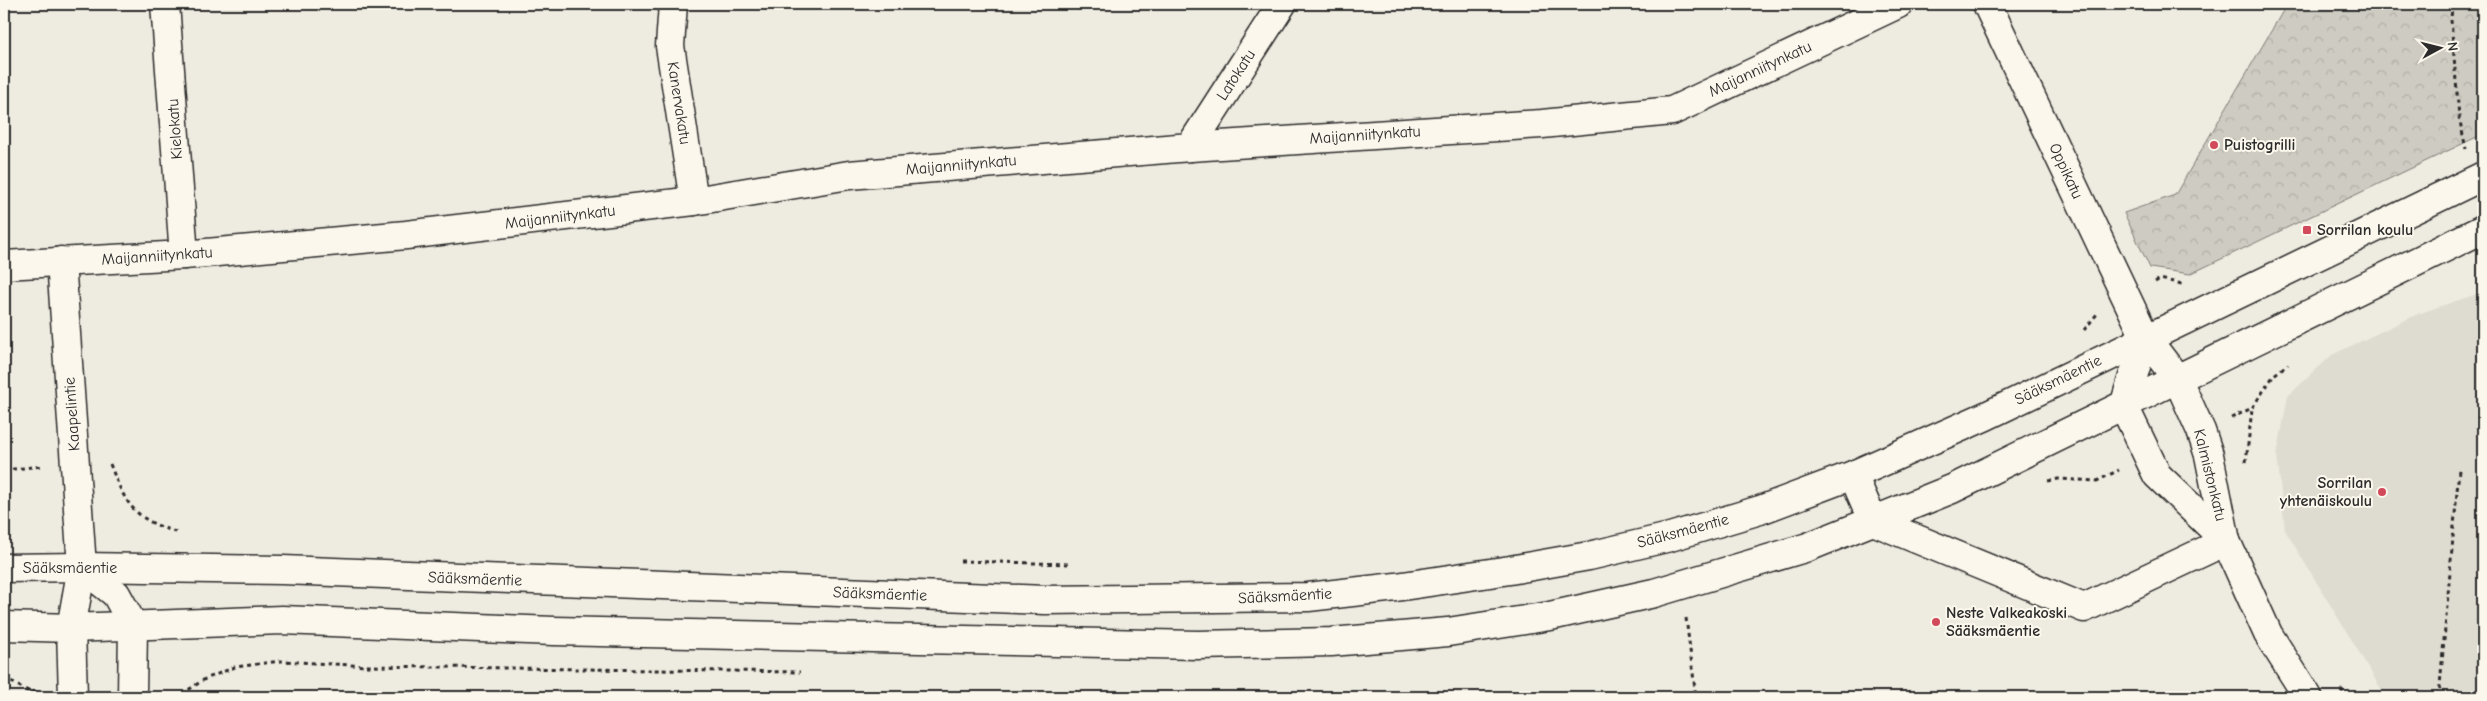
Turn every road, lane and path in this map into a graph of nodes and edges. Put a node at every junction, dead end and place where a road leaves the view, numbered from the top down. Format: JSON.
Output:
{"nodes":[{"id":1,"x":165,"y":4,"type":"edge"},
{"id":2,"x":673,"y":4,"type":"edge"},
{"id":3,"x":1282,"y":4,"type":"edge"},
{"id":4,"x":1898,"y":4,"type":"edge"},
{"id":5,"x":1987,"y":4,"type":"edge"},
{"id":6,"x":2452,"y":4,"type":"edge"},
{"id":7,"x":1190,"y":147,"type":"junction"},
{"id":8,"x":2481,"y":178,"type":"edge"},
{"id":9,"x":694,"y":202,"type":"junction"},
{"id":10,"x":2483,"y":229,"type":"edge"},
{"id":11,"x":184,"y":255,"type":"junction"},
{"id":12,"x":61,"y":262,"type":"junction"},
{"id":13,"x":4,"y":265,"type":"edge"},
{"id":14,"x":2189,"y":286,"type":"dead end"},
{"id":15,"x":2127,"y":298,"type":"junction"},
{"id":16,"x":2078,"y":335,"type":"dead end"},
{"id":17,"x":2145,"y":338,"type":"junction"},
{"id":18,"x":2178,"y":380,"type":"junction"},
{"id":19,"x":2124,"y":406,"type":"junction"},
{"id":20,"x":2252,"y":408,"type":"dead end"},
{"id":21,"x":76,"y":466,"type":"junction"},
{"id":22,"x":2246,"y":466,"type":"dead end"},
{"id":23,"x":2459,"y":469,"type":"dead end"},
{"id":24,"x":4,"y":470,"type":"edge"},
{"id":25,"x":1853,"y":474,"type":"junction"},
{"id":26,"x":1873,"y":521,"type":"junction"},
{"id":27,"x":183,"y":534,"type":"dead end"},
{"id":28,"x":2226,"y":541,"type":"junction"},
{"id":29,"x":951,"y":560,"type":"dead end"},
{"id":30,"x":1079,"y":564,"type":"dead end"},
{"id":31,"x":82,"y":567,"type":"junction"},
{"id":32,"x":4,"y":568,"type":"edge"},
{"id":33,"x":1686,"y":617,"type":"dead end"},
{"id":34,"x":133,"y":625,"type":"junction"},
{"id":35,"x":4,"y":626,"type":"edge"},
{"id":36,"x":71,"y":628,"type":"junction"},
{"id":37,"x":2336,"y":682,"type":"dead end"},
{"id":38,"x":30,"y":692,"type":"dead end"},
{"id":39,"x":32,"y":697,"type":"edge"},
{"id":40,"x":73,"y":697,"type":"edge"},
{"id":41,"x":132,"y":697,"type":"edge"},
{"id":42,"x":1696,"y":697,"type":"edge"},
{"id":43,"x":2308,"y":697,"type":"edge"},
{"id":44,"x":2347,"y":697,"type":"edge"},
{"id":45,"x":2439,"y":697,"type":"edge"}],
"edges":[{"from":1,"to":11,"type":"main road","name":"Kielokatu"},
{"from":2,"to":9,"type":"main road","name":"Kanervakatu"},
{"from":3,"to":7,"type":"main road","name":"Latokatu"},
{"from":4,"to":7,"type":"main road","name":"Maijanniitynkatu"},
{"from":5,"to":15,"type":"main road","name":"Oppikatu"},
{"from":6,"to":8,"type":"path"},
{"from":7,"to":9,"type":"main road","name":"Maijanniitynkatu"},
{"from":8,"to":17,"type":"main road","name":"Sääksmäentie"},
{"from":9,"to":11,"type":"main road","name":"Maijanniitynkatu"},
{"from":10,"to":18,"type":"main road"},
{"from":11,"to":12,"type":"main road","name":"Maijanniitynkatu"},
{"from":12,"to":13,"type":"main road","name":"Maijanniitynkatu"},
{"from":12,"to":21,"type":"main road","name":"Kaapelintie"},
{"from":14,"to":15,"type":"path"},
{"from":15,"to":16,"type":"path"},
{"from":15,"to":17,"type":"main road","name":"Oppikatu"},
{"from":17,"to":18,"type":"main road","name":"Kalmistonkatu"},
{"from":17,"to":19,"type":"main road"},
{"from":17,"to":25,"type":"main road","name":"Sääksmäentie"},
{"from":18,"to":19,"type":"main road"},
{"from":18,"to":28,"type":"main road","name":"Kalmistonkatu"},
{"from":19,"to":26,"type":"main road"},
{"from":19,"to":28,"type":"main road","name":"Kalmistonkatu"},
{"from":20,"to":22,"type":"path"},
{"from":21,"to":24,"type":"path"},
{"from":21,"to":27,"type":"path"},
{"from":21,"to":31,"type":"main road","name":"Kaapelintie"},
{"from":23,"to":45,"type":"path"},
{"from":25,"to":26,"type":"main road"},
{"from":25,"to":31,"type":"main road","name":"Sääksmäentie"},
{"from":26,"to":28,"type":"main road"},
{"from":26,"to":34,"type":"main road"},
{"from":28,"to":43,"type":"main road","name":"Kalmistonkatu"},
{"from":29,"to":30,"type":"path"},
{"from":31,"to":32,"type":"main road","name":"Sääksmäentie"},
{"from":31,"to":34,"type":"main road"},
{"from":31,"to":36,"type":"main road","name":"Kaapelintie"},
{"from":33,"to":42,"type":"path"},
{"from":34,"to":36,"type":"main road"},
{"from":34,"to":41,"type":"main road"},
{"from":35,"to":36,"type":"main road"},
{"from":36,"to":40,"type":"main road","name":"Kaapelintie"},
{"from":37,"to":44,"type":"path"},
{"from":38,"to":39,"type":"path"}]}
